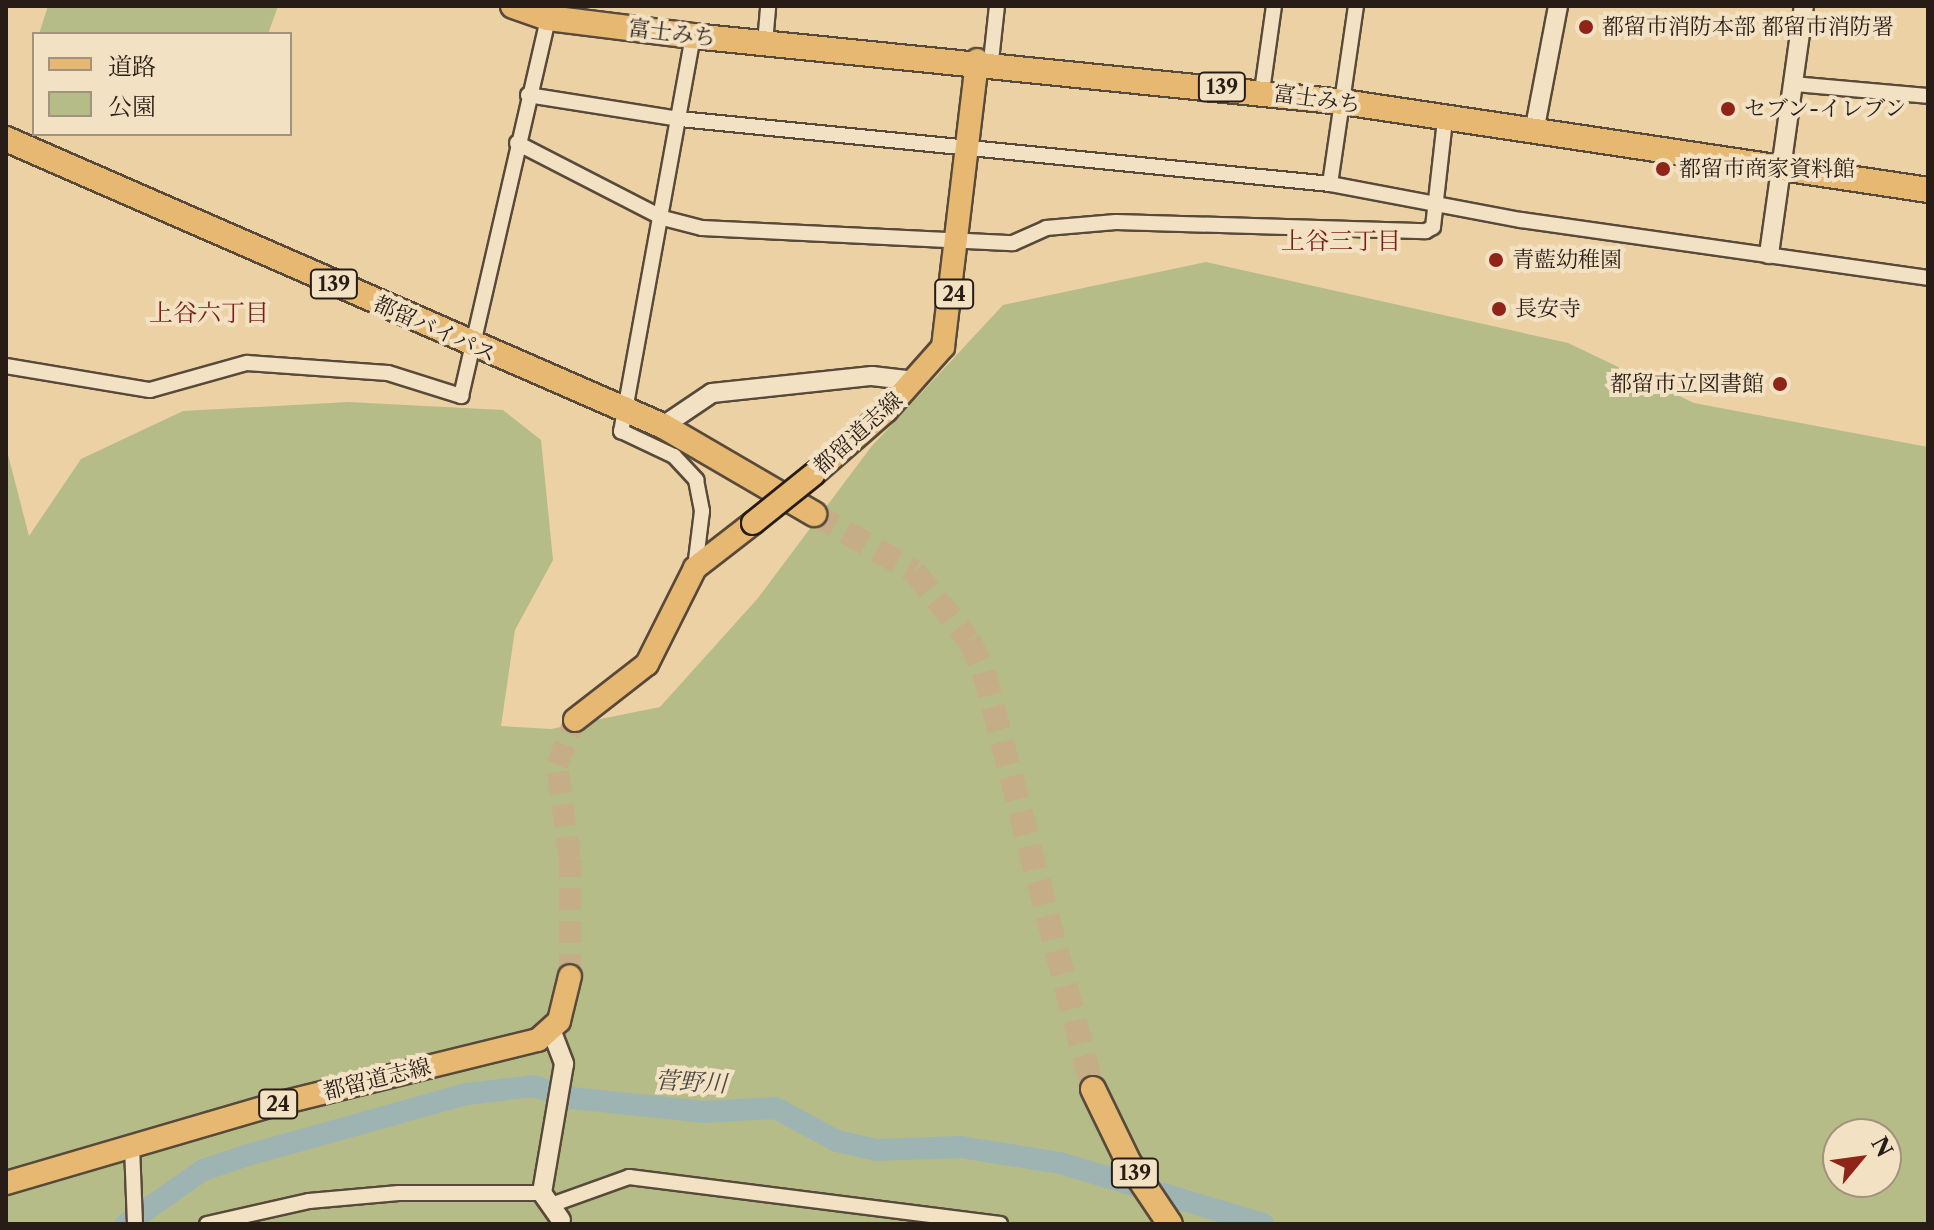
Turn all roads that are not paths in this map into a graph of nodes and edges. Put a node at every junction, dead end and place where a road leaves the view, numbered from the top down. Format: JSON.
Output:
{"nodes":[{"id":1,"x":513,"y":6,"type":"edge"},
{"id":2,"x":768,"y":6,"type":"edge"},
{"id":3,"x":997,"y":6,"type":"edge"},
{"id":4,"x":1274,"y":6,"type":"edge"},
{"id":5,"x":1356,"y":6,"type":"edge"},
{"id":6,"x":1558,"y":6,"type":"edge"},
{"id":7,"x":1804,"y":6,"type":"edge"},
{"id":8,"x":577,"y":14,"type":"edge"},
{"id":9,"x":548,"y":18,"type":"junction"},
{"id":10,"x":693,"y":36,"type":"junction"},
{"id":11,"x":765,"y":43,"type":"junction"},
{"id":12,"x":984,"y":61,"type":"junction"},
{"id":13,"x":1794,"y":84,"type":"junction"},
{"id":14,"x":1262,"y":91,"type":"junction"},
{"id":15,"x":528,"y":95,"type":"junction"},
{"id":16,"x":1928,"y":96,"type":"edge"},
{"id":17,"x":1343,"y":102,"type":"junction"},
{"id":18,"x":680,"y":119,"type":"junction"},
{"id":19,"x":1445,"y":120,"type":"junction"},
{"id":20,"x":1534,"y":132,"type":"junction"},
{"id":21,"x":6,"y":139,"type":"edge"},
{"id":22,"x":517,"y":143,"type":"junction"},
{"id":23,"x":970,"y":145,"type":"junction"},
{"id":24,"x":1782,"y":169,"type":"junction"},
{"id":25,"x":1330,"y":184,"type":"junction"},
{"id":26,"x":1928,"y":190,"type":"edge"},
{"id":27,"x":1436,"y":202,"type":"junction"},
{"id":28,"x":663,"y":218,"type":"junction"},
{"id":29,"x":960,"y":238,"type":"junction"},
{"id":30,"x":1769,"y":254,"type":"junction"},
{"id":31,"x":1928,"y":278,"type":"edge"},
{"id":32,"x":475,"y":347,"type":"junction"},
{"id":33,"x":6,"y":366,"type":"edge"},
{"id":34,"x":915,"y":381,"type":"junction"},
{"id":35,"x":623,"y":408,"type":"junction"},
{"id":36,"x":663,"y":426,"type":"junction"},
{"id":37,"x":814,"y":514,"type":"tunnel mouth"},
{"id":38,"x":695,"y":568,"type":"junction"},
{"id":39,"x":575,"y":720,"type":"tunnel mouth"},
{"id":40,"x":570,"y":976,"type":"tunnel mouth"},
{"id":41,"x":552,"y":1032,"type":"junction"},
{"id":42,"x":1093,"y":1089,"type":"tunnel mouth"},
{"id":43,"x":132,"y":1146,"type":"junction"},
{"id":44,"x":6,"y":1183,"type":"edge"},
{"id":45,"x":554,"y":1210,"type":"edge"},
{"id":46,"x":892,"y":1211,"type":"junction"},
{"id":47,"x":135,"y":1224,"type":"edge"},
{"id":48,"x":207,"y":1224,"type":"edge"},
{"id":49,"x":912,"y":1224,"type":"edge"},
{"id":50,"x":1000,"y":1224,"type":"edge"},
{"id":51,"x":1170,"y":1224,"type":"edge"}],
"edges":[{"from":1,"to":9,"type":"highway","name":"富士みち","number":"139"},
{"from":2,"to":11,"type":"street"},
{"from":3,"to":12,"type":"street"},
{"from":4,"to":14,"type":"street"},
{"from":5,"to":17,"type":"street"},
{"from":6,"to":20,"type":"street"},
{"from":7,"to":13,"type":"street"},
{"from":8,"to":9,"type":"highway","name":"富士みち","number":"139"},
{"from":8,"to":10,"type":"highway","name":"富士みち","number":"139"},
{"from":9,"to":15,"type":"street"},
{"from":10,"to":11,"type":"highway","name":"富士みち","number":"139"},
{"from":10,"to":18,"type":"street"},
{"from":11,"to":12,"type":"highway","name":"富士みち","number":"139"},
{"from":12,"to":14,"type":"highway","name":"富士みち","number":"139"},
{"from":12,"to":23,"type":"main road","name":"都留道志線","number":"24"},
{"from":13,"to":16,"type":"street"},
{"from":13,"to":24,"type":"street"},
{"from":14,"to":17,"type":"highway","name":"富士みち","number":"139"},
{"from":15,"to":18,"type":"street"},
{"from":15,"to":22,"type":"street"},
{"from":17,"to":19,"type":"highway","name":"富士みち","number":"139"},
{"from":17,"to":25,"type":"street"},
{"from":18,"to":23,"type":"street"},
{"from":18,"to":28,"type":"street"},
{"from":19,"to":20,"type":"highway","name":"富士みち","number":"139"},
{"from":19,"to":27,"type":"street"},
{"from":20,"to":24,"type":"highway","name":"富士みち","number":"139"},
{"from":21,"to":32,"type":"highway","name":"都留バイパス","number":"139"},
{"from":22,"to":28,"type":"street"},
{"from":22,"to":32,"type":"street"},
{"from":23,"to":25,"type":"street"},
{"from":23,"to":29,"type":"main road","name":"都留道志線","number":"24"},
{"from":24,"to":26,"type":"highway","name":"富士みち","number":"139"},
{"from":24,"to":30,"type":"street"},
{"from":25,"to":27,"type":"street"},
{"from":27,"to":29,"type":"street"},
{"from":27,"to":30,"type":"street"},
{"from":28,"to":29,"type":"street"},
{"from":28,"to":35,"type":"street"},
{"from":29,"to":34,"type":"main road","name":"都留道志線","number":"24"},
{"from":30,"to":31,"type":"street"},
{"from":32,"to":33,"type":"street"},
{"from":32,"to":35,"type":"highway","name":"都留バイパス","number":"139"},
{"from":34,"to":36,"type":"street"},
{"from":34,"to":38,"type":"main road","name":"都留道志線","number":"24","bridge":true},
{"from":35,"to":36,"type":"highway","name":"都留バイパス","number":"139"},
{"from":35,"to":38,"type":"street"},
{"from":36,"to":37,"type":"highway","name":"都留バイパス","number":"139"},
{"from":38,"to":39,"type":"main road","name":"都留道志線","number":"24"},
{"from":40,"to":41,"type":"main road"},
{"from":41,"to":43,"type":"main road","name":"都留道志線","number":"24"},
{"from":41,"to":45,"type":"street"},
{"from":42,"to":51,"type":"highway","number":"139"},
{"from":43,"to":44,"type":"main road","name":"都留道志線","number":"24"},
{"from":43,"to":47,"type":"street"},
{"from":45,"to":46,"type":"street"},
{"from":45,"to":48,"type":"street"},
{"from":46,"to":49,"type":"street"},
{"from":46,"to":50,"type":"street"}]}
